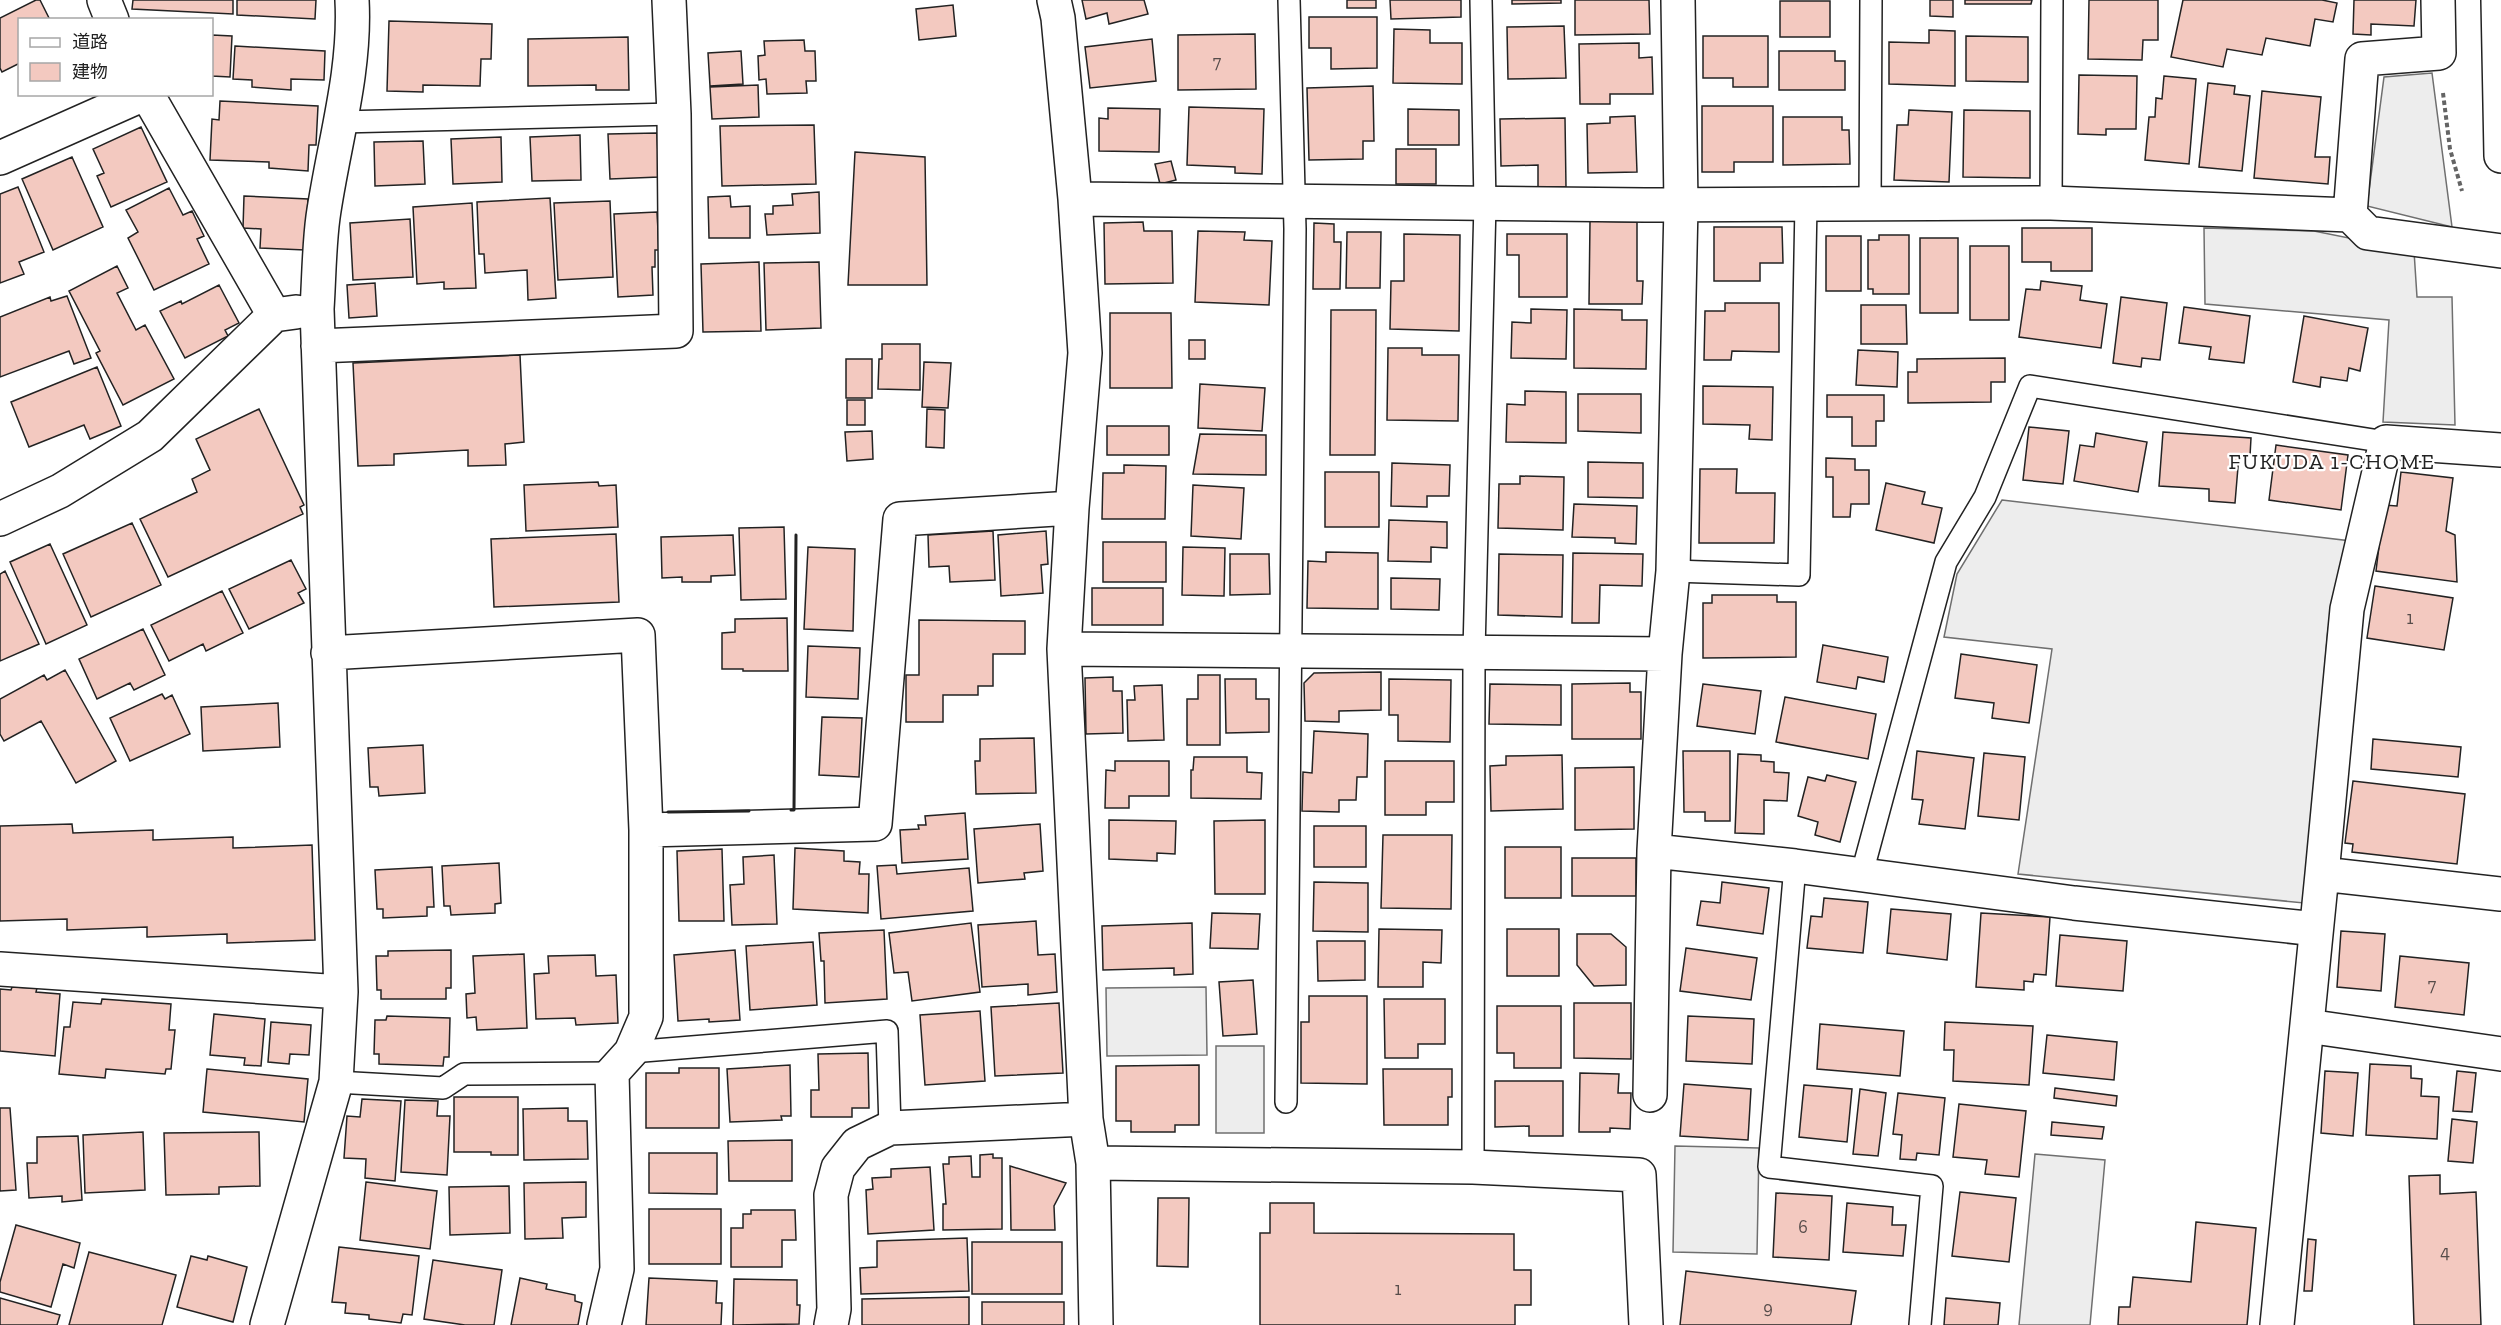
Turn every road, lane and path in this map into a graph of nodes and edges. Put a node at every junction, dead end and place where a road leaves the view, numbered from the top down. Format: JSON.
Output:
{"nodes":[{"id":1,"x":104,"y":0,"type":"edge"},
{"id":2,"x":352,"y":0,"type":"edge"},
{"id":3,"x":669,"y":0,"type":"edge"},
{"id":4,"x":1054,"y":0,"type":"edge"},
{"id":5,"x":1289,"y":0,"type":"edge"},
{"id":6,"x":1481,"y":0,"type":"edge"},
{"id":7,"x":1678,"y":0,"type":"edge"},
{"id":8,"x":1871,"y":0,"type":"edge"},
{"id":9,"x":2052,"y":0,"type":"edge"},
{"id":10,"x":2438,"y":0,"type":"edge"},
{"id":11,"x":2498,"y":0,"type":"edge"},
{"id":12,"x":111,"y":18,"type":"edge"},
{"id":13,"x":2439,"y":53,"type":"junction"},
{"id":14,"x":2500,"y":73,"type":"edge"},
{"id":15,"x":140,"y":96,"type":"edge"},
{"id":16,"x":146,"y":96,"type":"edge"},
{"id":17,"x":674,"y":114,"type":"junction"},
{"id":18,"x":340,"y":122,"type":"junction"},
{"id":19,"x":2501,"y":156,"type":"edge"},
{"id":20,"x":0,"y":158,"type":"edge"},
{"id":21,"x":2462,"y":191,"type":"dead end"},
{"id":22,"x":1075,"y":199,"type":"junction"},
{"id":23,"x":1295,"y":201,"type":"junction"},
{"id":24,"x":1485,"y":203,"type":"junction"},
{"id":25,"x":2051,"y":203,"type":"junction"},
{"id":26,"x":1806,"y":204,"type":"junction"},
{"id":27,"x":1870,"y":204,"type":"junction"},
{"id":28,"x":1681,"y":205,"type":"junction"},
{"id":29,"x":2350,"y":215,"type":"junction"},
{"id":30,"x":2501,"y":251,"type":"edge"},
{"id":31,"x":317,"y":309,"type":"junction"},
{"id":32,"x":274,"y":315,"type":"junction"},
{"id":33,"x":318,"y":346,"type":"junction"},
{"id":34,"x":2386,"y":442,"type":"junction"},
{"id":35,"x":2501,"y":450,"type":"edge"},
{"id":36,"x":1072,"y":507,"type":"junction"},
{"id":37,"x":0,"y":519,"type":"edge"},
{"id":38,"x":1673,"y":571,"type":"junction"},
{"id":39,"x":1064,"y":649,"type":"junction"},
{"id":40,"x":1290,"y":651,"type":"junction"},
{"id":41,"x":1474,"y":652,"type":"junction"},
{"id":42,"x":328,"y":653,"type":"junction"},
{"id":43,"x":1665,"y":654,"type":"junction"},
{"id":44,"x":646,"y":830,"type":"junction"},
{"id":45,"x":1654,"y":851,"type":"junction"},
{"id":46,"x":1795,"y":867,"type":"junction"},
{"id":47,"x":2322,"y":874,"type":"junction"},
{"id":48,"x":1862,"y":877,"type":"junction"},
{"id":49,"x":2501,"y":894,"type":"edge"},
{"id":50,"x":2316,"y":928,"type":"junction"},
{"id":51,"x":0,"y":969,"type":"edge"},
{"id":52,"x":341,"y":992,"type":"junction"},
{"id":53,"x":2307,"y":1026,"type":"junction"},
{"id":54,"x":2501,"y":1054,"type":"edge"},
{"id":55,"x":621,"y":1063,"type":"junction"},
{"id":56,"x":336,"y":1082,"type":"junction"},
{"id":57,"x":1650,"y":1095,"type":"dead end"},
{"id":58,"x":1286,"y":1102,"type":"dead end"},
{"id":59,"x":1086,"y":1119,"type":"junction"},
{"id":60,"x":890,"y":1128,"type":"junction"},
{"id":61,"x":1093,"y":1163,"type":"junction"},
{"id":62,"x":1473,"y":1167,"type":"junction"},
{"id":63,"x":267,"y":1325,"type":"edge"},
{"id":64,"x":604,"y":1325,"type":"edge"},
{"id":65,"x":831,"y":1325,"type":"edge"},
{"id":66,"x":1095,"y":1325,"type":"edge"},
{"id":67,"x":1646,"y":1325,"type":"edge"},
{"id":68,"x":1920,"y":1325,"type":"edge"},
{"id":69,"x":2277,"y":1325,"type":"edge"}],
"edges":[{"from":1,"to":12,"type":"street"},
{"from":2,"to":18,"type":"street"},
{"from":3,"to":17,"type":"street"},
{"from":4,"to":22,"type":"street"},
{"from":5,"to":23,"type":"lane"},
{"from":6,"to":24,"type":"lane"},
{"from":7,"to":28,"type":"street"},
{"from":8,"to":27,"type":"lane"},
{"from":9,"to":25,"type":"lane"},
{"from":10,"to":13,"type":"street"},
{"from":11,"to":14,"type":"street"},
{"from":13,"to":21,"type":"path"},
{"from":13,"to":29,"type":"street"},
{"from":14,"to":19,"type":"street"},
{"from":15,"to":20,"type":"street"},
{"from":16,"to":32,"type":"street"},
{"from":17,"to":18,"type":"lane"},
{"from":17,"to":33,"type":"street"},
{"from":18,"to":31,"type":"street"},
{"from":22,"to":23,"type":"street"},
{"from":22,"to":36,"type":"street"},
{"from":23,"to":24,"type":"street"},
{"from":23,"to":40,"type":"lane"},
{"from":24,"to":28,"type":"street"},
{"from":24,"to":41,"type":"lane"},
{"from":25,"to":27,"type":"street"},
{"from":25,"to":29,"type":"street"},
{"from":26,"to":27,"type":"street"},
{"from":26,"to":28,"type":"street"},
{"from":26,"to":38,"type":"lane"},
{"from":28,"to":38,"type":"street"},
{"from":29,"to":30,"type":"street"},
{"from":31,"to":32,"type":"street"},
{"from":31,"to":33,"type":"street"},
{"from":32,"to":37,"type":"street"},
{"from":33,"to":42,"type":"street"},
{"from":34,"to":35,"type":"street"},
{"from":34,"to":47,"type":"street"},
{"from":34,"to":48,"type":"lane"},
{"from":36,"to":39,"type":"street"},
{"from":36,"to":44,"type":"street"},
{"from":38,"to":43,"type":"street"},
{"from":39,"to":40,"type":"street"},
{"from":39,"to":59,"type":"street"},
{"from":40,"to":41,"type":"street"},
{"from":40,"to":58,"type":"lane"},
{"from":41,"to":43,"type":"street"},
{"from":41,"to":62,"type":"lane"},
{"from":42,"to":44,"type":"street"},
{"from":42,"to":52,"type":"street"},
{"from":43,"to":45,"type":"street"},
{"from":44,"to":55,"type":"street"},
{"from":45,"to":46,"type":"street"},
{"from":45,"to":57,"type":"street"},
{"from":46,"to":48,"type":"street"},
{"from":46,"to":68,"type":"lane"},
{"from":47,"to":49,"type":"street"},
{"from":47,"to":50,"type":"street"},
{"from":48,"to":50,"type":"street"},
{"from":50,"to":53,"type":"street"},
{"from":51,"to":52,"type":"street"},
{"from":52,"to":56,"type":"street"},
{"from":53,"to":54,"type":"street"},
{"from":53,"to":69,"type":"street"},
{"from":55,"to":56,"type":"lane"},
{"from":55,"to":60,"type":"lane"},
{"from":55,"to":64,"type":"street"},
{"from":56,"to":63,"type":"street"},
{"from":59,"to":60,"type":"street"},
{"from":59,"to":61,"type":"street"},
{"from":60,"to":65,"type":"street"},
{"from":61,"to":62,"type":"street"},
{"from":61,"to":66,"type":"street"},
{"from":62,"to":67,"type":"street"}]}
